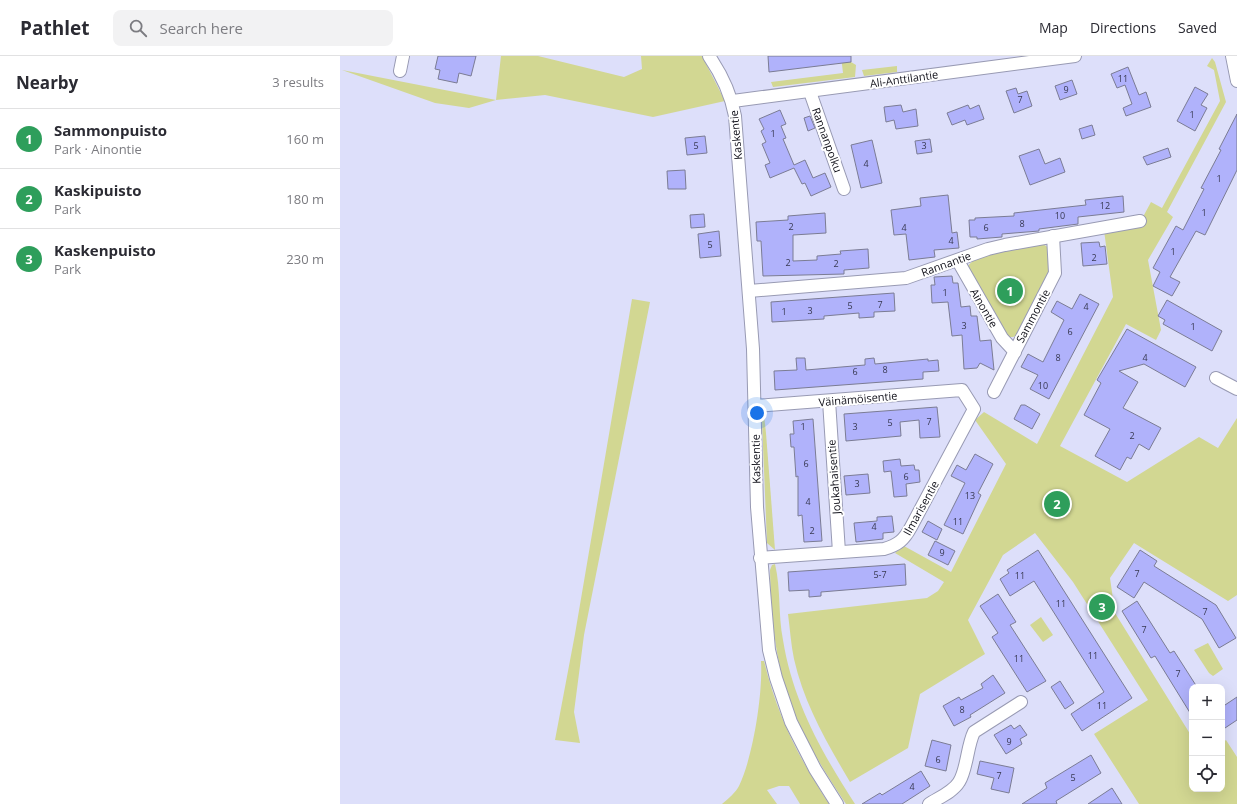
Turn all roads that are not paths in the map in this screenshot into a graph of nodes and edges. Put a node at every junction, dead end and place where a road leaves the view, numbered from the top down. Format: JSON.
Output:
{"nodes":[{"id":1,"x":402,"y":56,"type":"edge"},
{"id":2,"x":709,"y":56,"type":"edge"},
{"id":3,"x":1076,"y":56,"type":"edge"},
{"id":4,"x":1232,"y":56,"type":"edge"},
{"id":5,"x":400,"y":71,"type":"dead end"},
{"id":6,"x":1237,"y":81,"type":"edge"},
{"id":7,"x":810,"y":92,"type":"junction"},
{"id":8,"x":733,"y":101,"type":"junction"},
{"id":9,"x":844,"y":189,"type":"dead end"},
{"id":10,"x":1140,"y":221,"type":"dead end"},
{"id":11,"x":1053,"y":236,"type":"junction"},
{"id":12,"x":958,"y":261,"type":"junction"},
{"id":13,"x":749,"y":291,"type":"junction"},
{"id":14,"x":1014,"y":352,"type":"junction"},
{"id":15,"x":1216,"y":378,"type":"dead end"},
{"id":16,"x":1237,"y":389,"type":"edge"},
{"id":17,"x":962,"y":390,"type":"joint"},
{"id":18,"x":994,"y":392,"type":"dead end"},
{"id":19,"x":829,"y":402,"type":"junction"},
{"id":20,"x":755,"y":406,"type":"junction"},
{"id":21,"x":839,"y":552,"type":"junction"},
{"id":22,"x":760,"y":558,"type":"junction"},
{"id":23,"x":1021,"y":702,"type":"dead end"},
{"id":24,"x":836,"y":804,"type":"edge"},
{"id":25,"x":929,"y":804,"type":"edge"}],
"edges":[{"from":1,"to":5,"type":"street"},
{"from":2,"to":8,"type":"street","name":"Kaskentie"},
{"from":3,"to":7,"type":"street","name":"Ali-Anttilantie"},
{"from":4,"to":6,"type":"street"},
{"from":7,"to":8,"type":"street","name":"Ali-Anttilantie"},
{"from":7,"to":9,"type":"street","name":"Rannanpolku"},
{"from":8,"to":13,"type":"street","name":"Kaskentie"},
{"from":10,"to":11,"type":"street","name":"Rannantie"},
{"from":11,"to":12,"type":"street","name":"Rannantie"},
{"from":11,"to":14,"type":"street","name":"Sammontie"},
{"from":12,"to":13,"type":"street","name":"Rannantie"},
{"from":12,"to":14,"type":"street","name":"Ainontie"},
{"from":13,"to":20,"type":"street","name":"Kaskentie"},
{"from":14,"to":18,"type":"street","name":"Sammontie"},
{"from":15,"to":16,"type":"street"},
{"from":17,"to":19,"type":"street","name":"Väinämöisentie"},
{"from":17,"to":21,"type":"street","name":"Ilmarisentie"},
{"from":19,"to":20,"type":"street","name":"Väinämöisentie"},
{"from":19,"to":21,"type":"street","name":"Joukahaisentie"},
{"from":20,"to":22,"type":"street","name":"Kaskentie"},
{"from":21,"to":22,"type":"street","name":"Ilmarisentie"},
{"from":22,"to":24,"type":"street","name":"Kaskentie"},
{"from":23,"to":25,"type":"street"}]}
